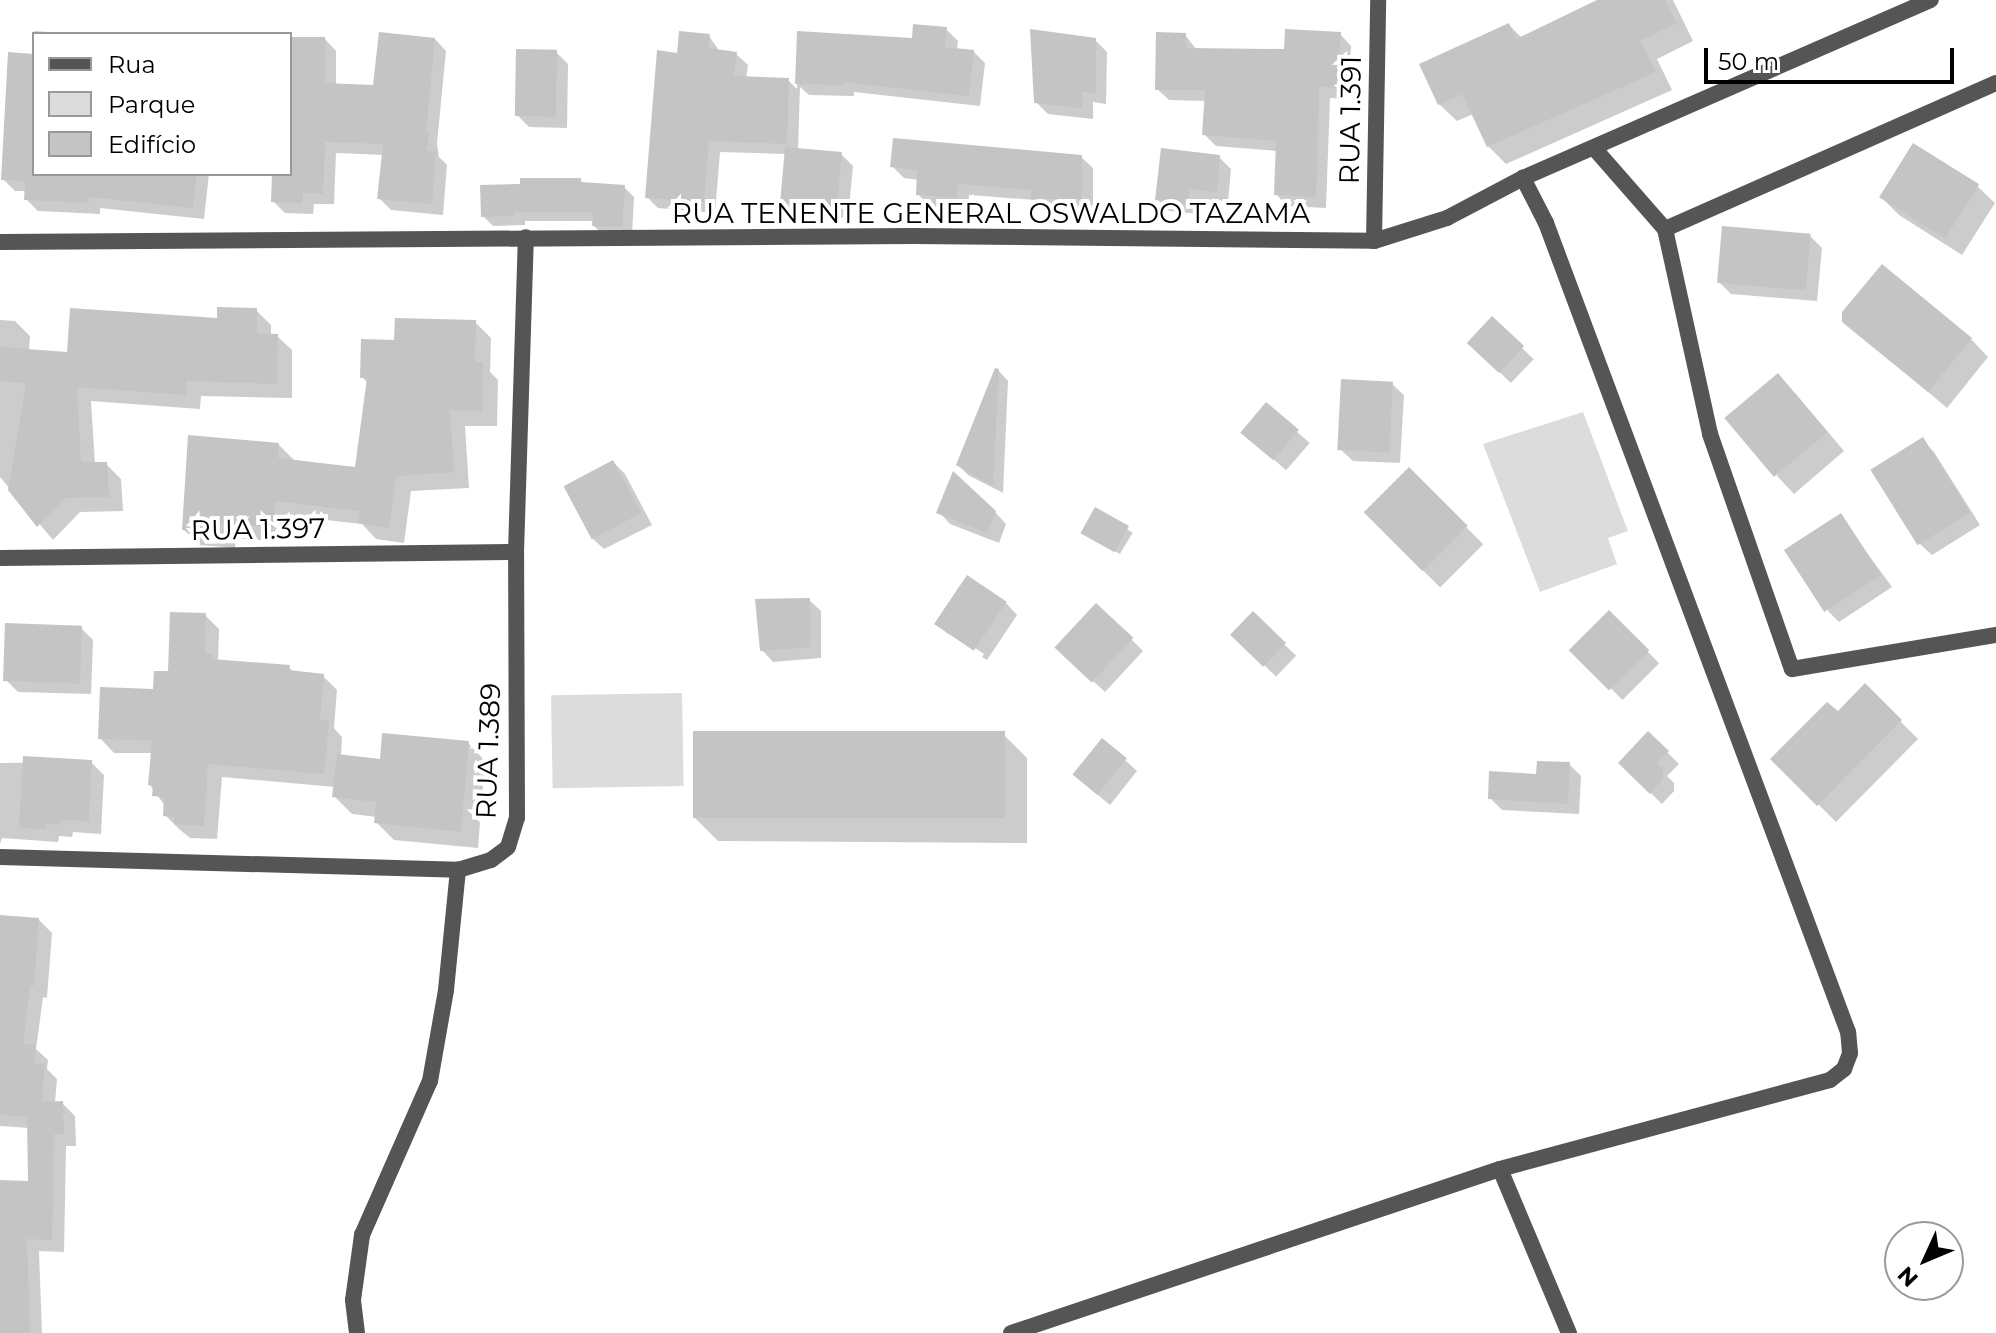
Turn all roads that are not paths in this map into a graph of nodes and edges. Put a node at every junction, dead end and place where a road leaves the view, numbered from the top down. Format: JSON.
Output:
{"nodes":[{"id":1,"x":1378,"y":0,"type":"edge"},
{"id":2,"x":1931,"y":0,"type":"edge"},
{"id":3,"x":1996,"y":83,"type":"edge"},
{"id":4,"x":1594,"y":148,"type":"junction"},
{"id":5,"x":1523,"y":178,"type":"junction"},
{"id":6,"x":1665,"y":229,"type":"junction"},
{"id":7,"x":526,"y":237,"type":"junction"},
{"id":8,"x":1374,"y":241,"type":"junction"},
{"id":9,"x":0,"y":242,"type":"edge"},
{"id":10,"x":516,"y":552,"type":"junction"},
{"id":11,"x":0,"y":558,"type":"edge"},
{"id":12,"x":1996,"y":635,"type":"edge"},
{"id":13,"x":0,"y":857,"type":"edge"},
{"id":14,"x":458,"y":870,"type":"junction"},
{"id":15,"x":1500,"y":1169,"type":"junction"},
{"id":16,"x":357,"y":1333,"type":"edge"},
{"id":17,"x":1011,"y":1333,"type":"edge"},
{"id":18,"x":1569,"y":1333,"type":"edge"}],
"edges":[{"from":1,"to":8,"type":"street","name":"RUA 1.391"},
{"from":2,"to":4,"type":"street","name":"RUA TENENTE GENERAL OSWALDO TAZAMA"},
{"from":3,"to":6,"type":"street"},
{"from":4,"to":5,"type":"street","name":"RUA TENENTE GENERAL OSWALDO TAZAMA"},
{"from":4,"to":6,"type":"street"},
{"from":5,"to":8,"type":"street","name":"RUA TENENTE GENERAL OSWALDO TAZAMA"},
{"from":5,"to":15,"type":"street"},
{"from":6,"to":12,"type":"street"},
{"from":7,"to":8,"type":"street","name":"RUA TENENTE GENERAL OSWALDO TAZAMA"},
{"from":7,"to":9,"type":"street","name":"RUA TENENTE GENERAL OSWALDO TAZAMA"},
{"from":7,"to":10,"type":"street","name":"RUA 1.389"},
{"from":10,"to":11,"type":"street","name":"RUA 1.397"},
{"from":10,"to":14,"type":"street","name":"RUA 1.389"},
{"from":13,"to":14,"type":"street","name":"RUA 1.389"},
{"from":14,"to":16,"type":"street"},
{"from":15,"to":17,"type":"street"},
{"from":15,"to":18,"type":"street"}]}
